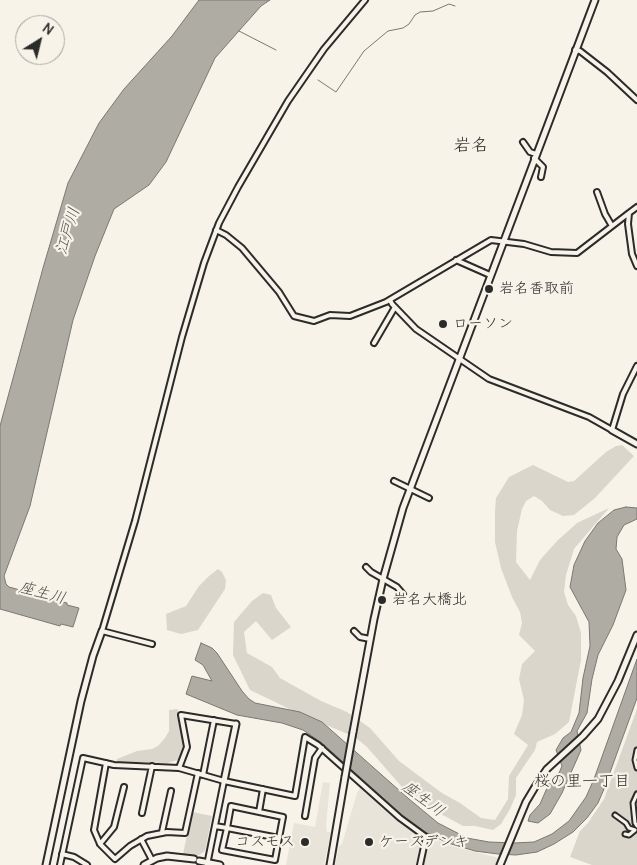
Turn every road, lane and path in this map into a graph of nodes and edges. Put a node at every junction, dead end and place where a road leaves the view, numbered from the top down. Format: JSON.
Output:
{"nodes":[{"id":1,"x":365,"y":0,"type":"edge"},
{"id":2,"x":595,"y":0,"type":"edge"},
{"id":3,"x":575,"y":50,"type":"junction"},
{"id":4,"x":637,"y":100,"type":"edge"},
{"id":5,"x":523,"y":142,"type":"dead end"},
{"id":6,"x":535,"y":156,"type":"junction"},
{"id":7,"x":541,"y":177,"type":"dead end"},
{"id":8,"x":597,"y":192,"type":"dead end"},
{"id":9,"x":637,"y":207,"type":"edge"},
{"id":10,"x":629,"y":213,"type":"junction"},
{"id":11,"x":612,"y":226,"type":"junction"},
{"id":12,"x":216,"y":230,"type":"junction"},
{"id":13,"x":502,"y":241,"type":"junction"},
{"id":14,"x":456,"y":260,"type":"junction"},
{"id":15,"x":637,"y":266,"type":"edge"},
{"id":16,"x":490,"y":275,"type":"junction"},
{"id":17,"x":390,"y":300,"type":"junction"},
{"id":18,"x":395,"y":307,"type":"junction"},
{"id":19,"x":374,"y":343,"type":"dead end"},
{"id":20,"x":459,"y":359,"type":"junction"},
{"id":21,"x":637,"y":366,"type":"edge"},
{"id":22,"x":612,"y":430,"type":"junction"},
{"id":23,"x":637,"y":444,"type":"edge"},
{"id":24,"x":394,"y":481,"type":"dead end"},
{"id":25,"x":410,"y":489,"type":"junction"},
{"id":26,"x":429,"y":498,"type":"dead end"},
{"id":27,"x":366,"y":567,"type":"dead end"},
{"id":28,"x":383,"y":579,"type":"junction"},
{"id":29,"x":403,"y":594,"type":"dead end"},
{"id":30,"x":354,"y":631,"type":"dead end"},
{"id":31,"x":102,"y":632,"type":"junction"},
{"id":32,"x":637,"y":635,"type":"edge"},
{"id":33,"x":370,"y":639,"type":"junction"},
{"id":34,"x":152,"y":644,"type":"dead end"},
{"id":35,"x":214,"y":720,"type":"junction"},
{"id":36,"x":236,"y":724,"type":"joint"},
{"id":37,"x":322,"y":748,"type":"junction"},
{"id":38,"x":637,"y":750,"type":"edge"},
{"id":39,"x":106,"y":763,"type":"junction"},
{"id":40,"x":152,"y":766,"type":"junction"},
{"id":41,"x":179,"y":768,"type":"junction"},
{"id":42,"x":637,"y":768,"type":"edge"},
{"id":43,"x":198,"y":774,"type":"junction"},
{"id":44,"x":203,"y":775,"type":"junction"},
{"id":45,"x":224,"y":781,"type":"junction"},
{"id":46,"x":124,"y":787,"type":"dead end"},
{"id":47,"x":263,"y":789,"type":"junction"},
{"id":48,"x":170,"y":791,"type":"dead end"},
{"id":49,"x":637,"y":794,"type":"edge"},
{"id":50,"x":259,"y":812,"type":"junction"},
{"id":51,"x":142,"y":813,"type":"dead end"},
{"id":52,"x":615,"y":815,"type":"dead end"},
{"id":53,"x":305,"y":816,"type":"dead end"},
{"id":54,"x":215,"y":826,"type":"junction"},
{"id":55,"x":227,"y":828,"type":"junction"},
{"id":56,"x":636,"y":828,"type":"edge"},
{"id":57,"x":162,"y":832,"type":"junction"},
{"id":58,"x":625,"y":834,"type":"dead end"},
{"id":59,"x":279,"y":838,"type":"junction"},
{"id":60,"x":141,"y":839,"type":"junction"},
{"id":61,"x":100,"y":844,"type":"junction"},
{"id":62,"x":62,"y":854,"type":"junction"},
{"id":63,"x":152,"y":860,"type":"junction"},
{"id":64,"x":208,"y":864,"type":"edge"},
{"id":65,"x":46,"y":865,"type":"edge"},
{"id":66,"x":60,"y":865,"type":"edge"},
{"id":67,"x":87,"y":865,"type":"edge"},
{"id":68,"x":144,"y":865,"type":"edge"},
{"id":69,"x":220,"y":865,"type":"edge"},
{"id":70,"x":330,"y":865,"type":"edge"},
{"id":71,"x":420,"y":865,"type":"edge"},
{"id":72,"x":500,"y":865,"type":"edge"}],
"edges":[{"from":1,"to":12,"type":"street"},
{"from":2,"to":3,"type":"street"},
{"from":3,"to":4,"type":"street"},
{"from":3,"to":6,"type":"street"},
{"from":5,"to":6,"type":"street"},
{"from":6,"to":7,"type":"street"},
{"from":6,"to":13,"type":"street"},
{"from":8,"to":11,"type":"street"},
{"from":9,"to":10,"type":"street"},
{"from":10,"to":11,"type":"street"},
{"from":10,"to":15,"type":"street"},
{"from":11,"to":13,"type":"street"},
{"from":12,"to":17,"type":"street"},
{"from":12,"to":31,"type":"street"},
{"from":13,"to":14,"type":"street"},
{"from":13,"to":16,"type":"street"},
{"from":14,"to":16,"type":"street"},
{"from":14,"to":17,"type":"street"},
{"from":16,"to":20,"type":"street"},
{"from":17,"to":18,"type":"street"},
{"from":18,"to":19,"type":"street"},
{"from":18,"to":20,"type":"street"},
{"from":20,"to":22,"type":"street"},
{"from":20,"to":25,"type":"street"},
{"from":21,"to":22,"type":"street"},
{"from":22,"to":23,"type":"street"},
{"from":24,"to":25,"type":"street"},
{"from":25,"to":26,"type":"street"},
{"from":25,"to":28,"type":"street"},
{"from":27,"to":28,"type":"street"},
{"from":28,"to":29,"type":"street"},
{"from":28,"to":33,"type":"street"},
{"from":30,"to":33,"type":"street"},
{"from":31,"to":34,"type":"street"},
{"from":31,"to":65,"type":"street"},
{"from":32,"to":72,"type":"street"},
{"from":33,"to":70,"type":"street","bridge":true},
{"from":35,"to":36,"type":"street"},
{"from":35,"to":41,"type":"street"},
{"from":35,"to":44,"type":"street"},
{"from":36,"to":45,"type":"street"},
{"from":37,"to":47,"type":"street"},
{"from":37,"to":53,"type":"street"},
{"from":37,"to":71,"type":"street"},
{"from":38,"to":42,"type":"street"},
{"from":39,"to":40,"type":"street"},
{"from":39,"to":61,"type":"street"},
{"from":39,"to":62,"type":"street"},
{"from":40,"to":41,"type":"street"},
{"from":40,"to":51,"type":"street"},
{"from":41,"to":43,"type":"street"},
{"from":43,"to":44,"type":"street"},
{"from":43,"to":57,"type":"street"},
{"from":44,"to":45,"type":"street"},
{"from":45,"to":47,"type":"street"},
{"from":45,"to":54,"type":"street"},
{"from":46,"to":61,"type":"street"},
{"from":47,"to":50,"type":"street"},
{"from":48,"to":57,"type":"street"},
{"from":49,"to":56,"type":"street"},
{"from":50,"to":55,"type":"street"},
{"from":50,"to":59,"type":"street"},
{"from":52,"to":56,"type":"street"},
{"from":54,"to":55,"type":"street"},
{"from":54,"to":64,"type":"street"},
{"from":55,"to":59,"type":"street"},
{"from":55,"to":59,"type":"street"},
{"from":56,"to":58,"type":"street"},
{"from":57,"to":60,"type":"street"},
{"from":60,"to":61,"type":"street"},
{"from":60,"to":63,"type":"street"},
{"from":62,"to":66,"type":"street"},
{"from":62,"to":67,"type":"street"},
{"from":63,"to":64,"type":"street"},
{"from":63,"to":68,"type":"street"},
{"from":64,"to":69,"type":"street"}]}
